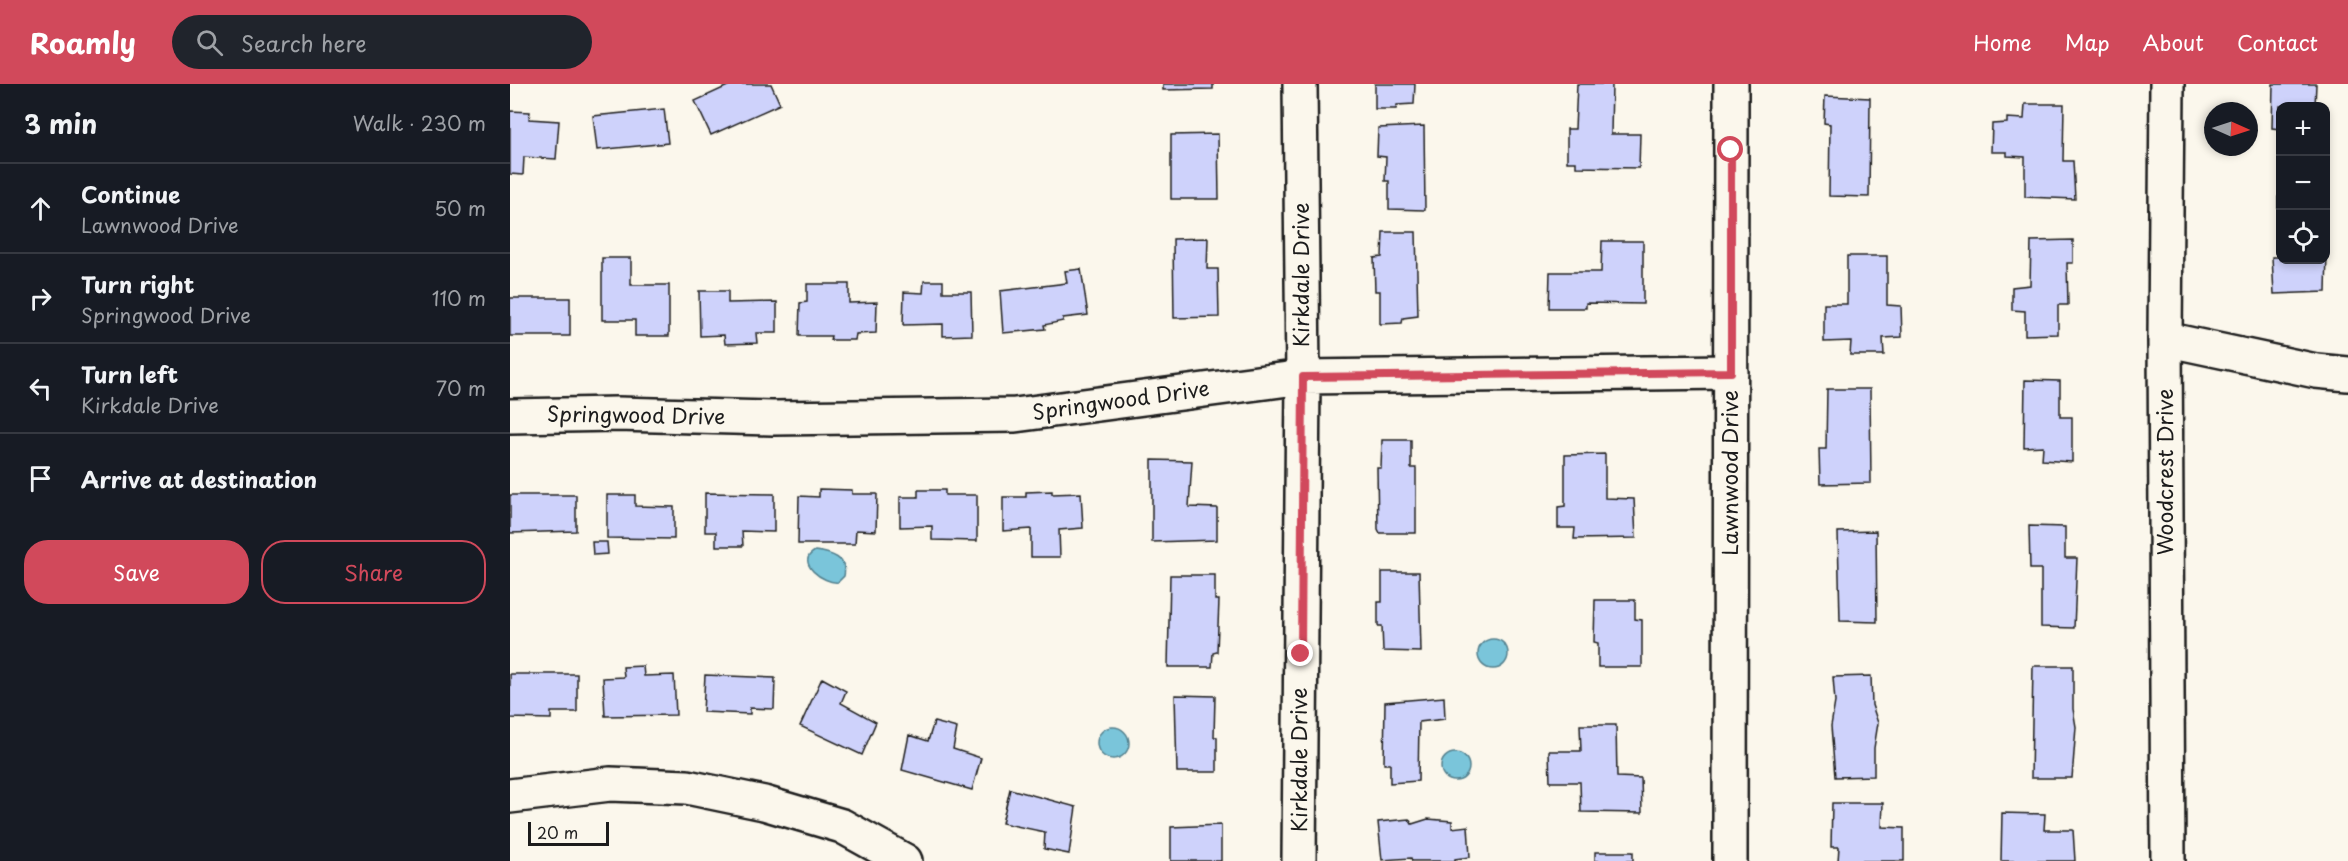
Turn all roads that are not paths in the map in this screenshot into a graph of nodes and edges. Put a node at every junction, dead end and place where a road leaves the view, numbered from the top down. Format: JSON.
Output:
{"nodes":[{"id":1,"x":1300,"y":84,"type":"edge"},
{"id":2,"x":1731,"y":84,"type":"edge"},
{"id":3,"x":2167,"y":84,"type":"edge"},
{"id":4,"x":2165,"y":339,"type":"junction"},
{"id":5,"x":1731,"y":372,"type":"junction"},
{"id":6,"x":2348,"y":374,"type":"edge"},
{"id":7,"x":1303,"y":377,"type":"junction"},
{"id":8,"x":510,"y":416,"type":"edge"},
{"id":9,"x":510,"y":796,"type":"edge"},
{"id":10,"x":905,"y":861,"type":"edge"},
{"id":11,"x":1299,"y":861,"type":"edge"},
{"id":12,"x":1730,"y":861,"type":"edge"},
{"id":13,"x":2168,"y":861,"type":"edge"}],
"edges":[{"from":1,"to":7,"type":"street","name":"Kirkdale Drive"},
{"from":2,"to":5,"type":"street","name":"Lawnwood Drive"},
{"from":3,"to":4,"type":"street","name":"Woodcrest Drive"},
{"from":4,"to":6,"type":"street"},
{"from":4,"to":13,"type":"street","name":"Woodcrest Drive"},
{"from":5,"to":7,"type":"street","name":"Springwood Drive"},
{"from":5,"to":12,"type":"street","name":"Lawnwood Drive"},
{"from":7,"to":8,"type":"street","name":"Springwood Drive"},
{"from":7,"to":11,"type":"street","name":"Kirkdale Drive"},
{"from":9,"to":10,"type":"street"}]}
